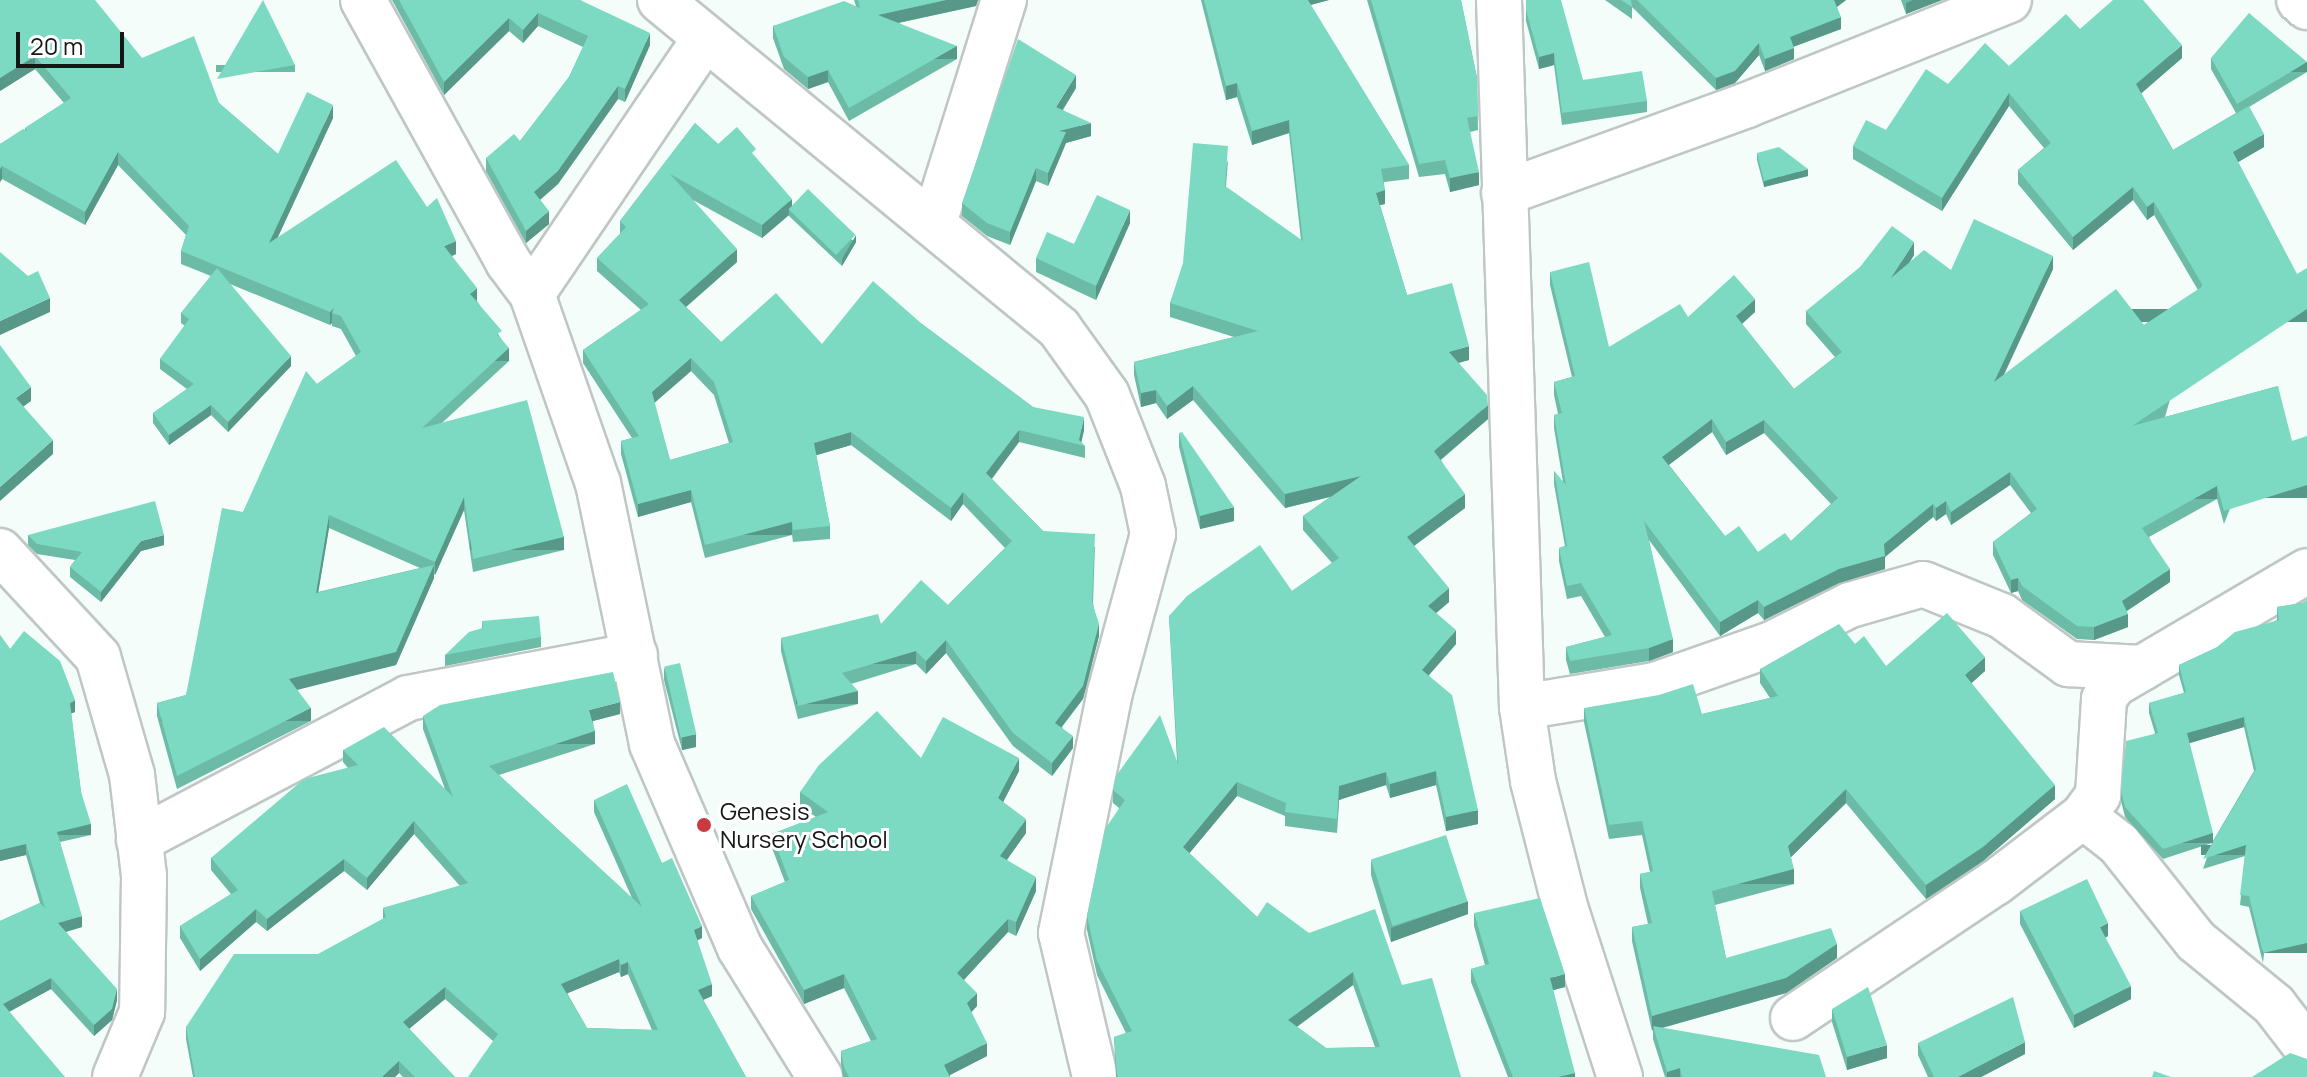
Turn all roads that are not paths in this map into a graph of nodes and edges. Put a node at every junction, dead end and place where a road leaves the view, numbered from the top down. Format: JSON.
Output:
{"nodes":[{"id":1,"x":363,"y":0,"type":"edge"},
{"id":2,"x":660,"y":0,"type":"edge"},
{"id":3,"x":1004,"y":0,"type":"edge"},
{"id":4,"x":1499,"y":0,"type":"edge"},
{"id":5,"x":2009,"y":0,"type":"edge"},
{"id":6,"x":2299,"y":0,"type":"edge"},
{"id":7,"x":2307,"y":7,"type":"edge"},
{"id":8,"x":704,"y":40,"type":"junction"},
{"id":9,"x":1504,"y":193,"type":"junction"},
{"id":10,"x":934,"y":223,"type":"junction"},
{"id":11,"x":532,"y":294,"type":"junction"},
{"id":12,"x":0,"y":551,"type":"edge"},
{"id":13,"x":2307,"y":571,"type":"edge"},
{"id":14,"x":635,"y":655,"type":"junction"},
{"id":15,"x":2142,"y":668,"type":"junction"},
{"id":16,"x":1522,"y":707,"type":"junction"},
{"id":17,"x":2083,"y":816,"type":"junction"},
{"id":18,"x":139,"y":840,"type":"junction"},
{"id":19,"x":1793,"y":1018,"type":"dead end"},
{"id":20,"x":2307,"y":1048,"type":"edge"},
{"id":21,"x":115,"y":1077,"type":"edge"},
{"id":22,"x":820,"y":1077,"type":"edge"},
{"id":23,"x":1095,"y":1077,"type":"edge"},
{"id":24,"x":1620,"y":1077,"type":"edge"}],
"edges":[{"from":1,"to":11,"type":"street"},
{"from":2,"to":8,"type":"street"},
{"from":3,"to":10,"type":"street"},
{"from":4,"to":9,"type":"street"},
{"from":5,"to":9,"type":"street"},
{"from":6,"to":7,"type":"street"},
{"from":8,"to":10,"type":"street"},
{"from":8,"to":11,"type":"street"},
{"from":9,"to":16,"type":"street"},
{"from":10,"to":23,"type":"street"},
{"from":11,"to":14,"type":"street"},
{"from":12,"to":18,"type":"street"},
{"from":13,"to":15,"type":"street"},
{"from":14,"to":18,"type":"street"},
{"from":14,"to":22,"type":"street"},
{"from":15,"to":16,"type":"street"},
{"from":15,"to":17,"type":"street"},
{"from":16,"to":24,"type":"street"},
{"from":17,"to":19,"type":"street"},
{"from":17,"to":20,"type":"street"},
{"from":18,"to":21,"type":"street"}]}
